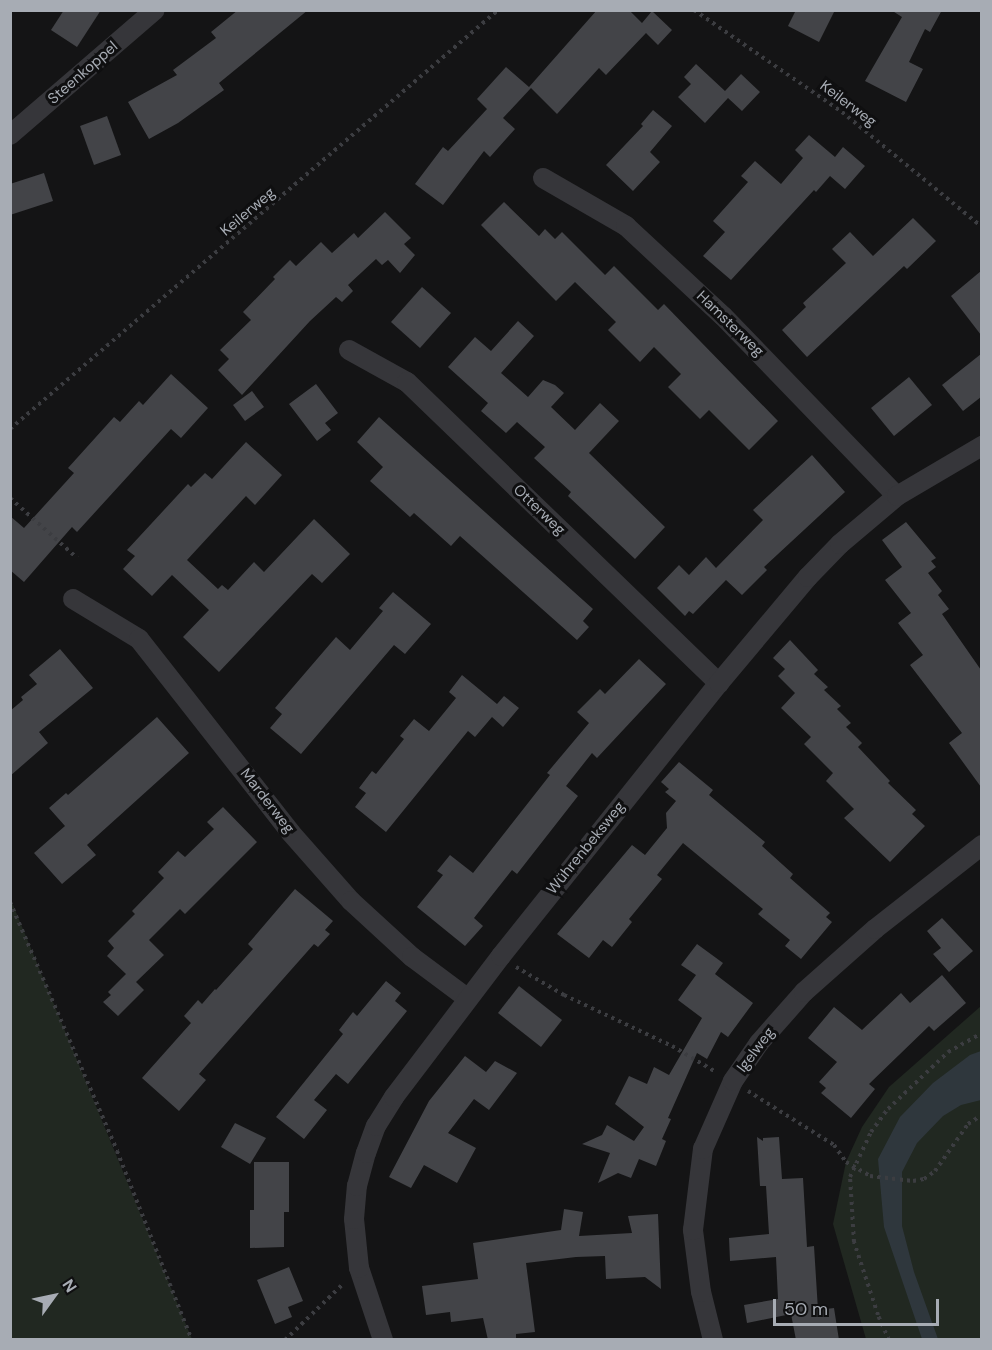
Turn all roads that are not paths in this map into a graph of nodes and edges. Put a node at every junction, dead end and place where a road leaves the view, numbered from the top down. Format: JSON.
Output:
{"nodes":[{"id":1,"x":155,"y":10,"type":"edge"},
{"id":2,"x":10,"y":135,"type":"edge"},
{"id":3,"x":543,"y":178,"type":"dead end"},
{"id":4,"x":349,"y":351,"type":"dead end"},
{"id":5,"x":981,"y":446,"type":"edge"},
{"id":6,"x":897,"y":496,"type":"junction"},
{"id":7,"x":74,"y":599,"type":"dead end"},
{"id":8,"x":718,"y":683,"type":"junction"},
{"id":9,"x":981,"y":845,"type":"edge"},
{"id":10,"x":467,"y":999,"type":"junction"},
{"id":11,"x":383,"y":1340,"type":"edge"},
{"id":12,"x":713,"y":1340,"type":"edge"}],
"edges":[{"from":1,"to":2,"type":"street","name":"Steenkoppel"},
{"from":3,"to":6,"type":"street","name":"Hamsterweg"},
{"from":4,"to":8,"type":"street","name":"Otterweg"},
{"from":5,"to":6,"type":"street","name":"Wührenbeksweg"},
{"from":6,"to":8,"type":"street","name":"Wührenbeksweg"},
{"from":7,"to":10,"type":"street","name":"Marderweg"},
{"from":8,"to":10,"type":"street","name":"Wührenbeksweg"},
{"from":9,"to":12,"type":"street","name":"Igelweg"},
{"from":10,"to":11,"type":"street","name":"Wührenbeksweg"}]}
